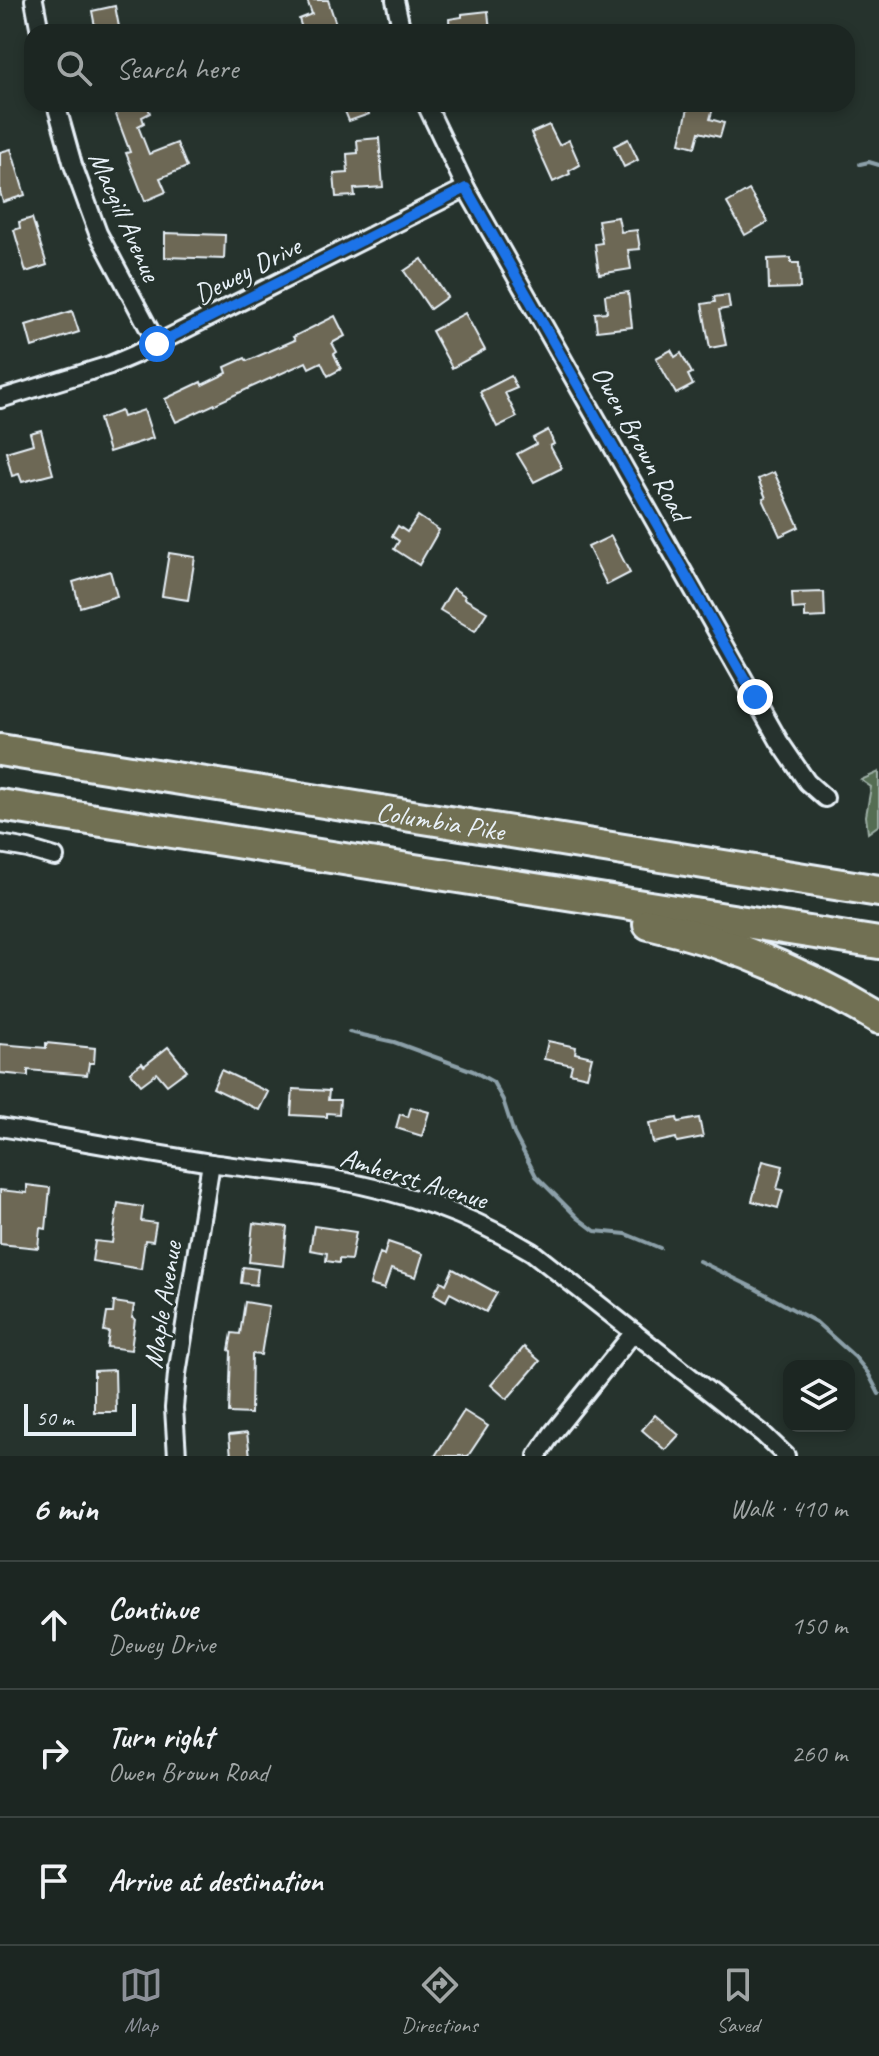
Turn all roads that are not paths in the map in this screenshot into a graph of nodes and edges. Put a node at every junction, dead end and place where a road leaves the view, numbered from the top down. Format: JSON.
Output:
{"nodes":[{"id":1,"x":34,"y":0,"type":"edge"},
{"id":2,"x":395,"y":0,"type":"edge"},
{"id":3,"x":38,"y":24,"type":"edge"},
{"id":4,"x":400,"y":24,"type":"edge"},
{"id":5,"x":58,"y":112,"type":"edge"},
{"id":6,"x":429,"y":112,"type":"edge"},
{"id":7,"x":466,"y":188,"type":"junction"},
{"id":8,"x":157,"y":344,"type":"junction"},
{"id":9,"x":0,"y":399,"type":"edge"},
{"id":10,"x":0,"y":750,"type":"edge"},
{"id":11,"x":825,"y":798,"type":"dead end"},
{"id":12,"x":0,"y":805,"type":"edge"},
{"id":13,"x":0,"y":844,"type":"edge"},
{"id":14,"x":634,"y":853,"type":"junction"},
{"id":15,"x":55,"y":857,"type":"dead end"},
{"id":16,"x":330,"y":858,"type":"junction"},
{"id":17,"x":879,"y":871,"type":"edge"},
{"id":18,"x":879,"y":891,"type":"edge"},
{"id":19,"x":879,"y":943,"type":"edge"},
{"id":20,"x":879,"y":1018,"type":"edge"},
{"id":21,"x":0,"y":1127,"type":"edge"},
{"id":22,"x":211,"y":1163,"type":"junction"},
{"id":23,"x":634,"y":1332,"type":"junction"},
{"id":24,"x":177,"y":1456,"type":"edge"},
{"id":25,"x":537,"y":1456,"type":"edge"},
{"id":26,"x":786,"y":1456,"type":"edge"}],
"edges":[{"from":1,"to":3,"type":"street"},
{"from":2,"to":4,"type":"street"},
{"from":5,"to":8,"type":"street","name":"Macgill Avenue"},
{"from":6,"to":7,"type":"street","name":"Owen Brown Road"},
{"from":7,"to":8,"type":"street","name":"Dewey Drive"},
{"from":7,"to":11,"type":"street","name":"Owen Brown Road"},
{"from":8,"to":9,"type":"street","name":"Dewey Drive"},
{"from":10,"to":14,"type":"highway","name":"Columbia Pike"},
{"from":12,"to":16,"type":"highway","name":"Columbia Pike"},
{"from":13,"to":15,"type":"street"},
{"from":14,"to":17,"type":"highway"},
{"from":14,"to":18,"type":"highway","name":"Columbia Pike"},
{"from":16,"to":19,"type":"highway","name":"Columbia Pike"},
{"from":16,"to":20,"type":"highway"},
{"from":21,"to":22,"type":"street","name":"Amherst Avenue"},
{"from":22,"to":23,"type":"street","name":"Amherst Avenue"},
{"from":22,"to":24,"type":"street","name":"Maple Avenue"},
{"from":23,"to":25,"type":"street"},
{"from":23,"to":26,"type":"street","name":"Amherst Avenue"}]}
